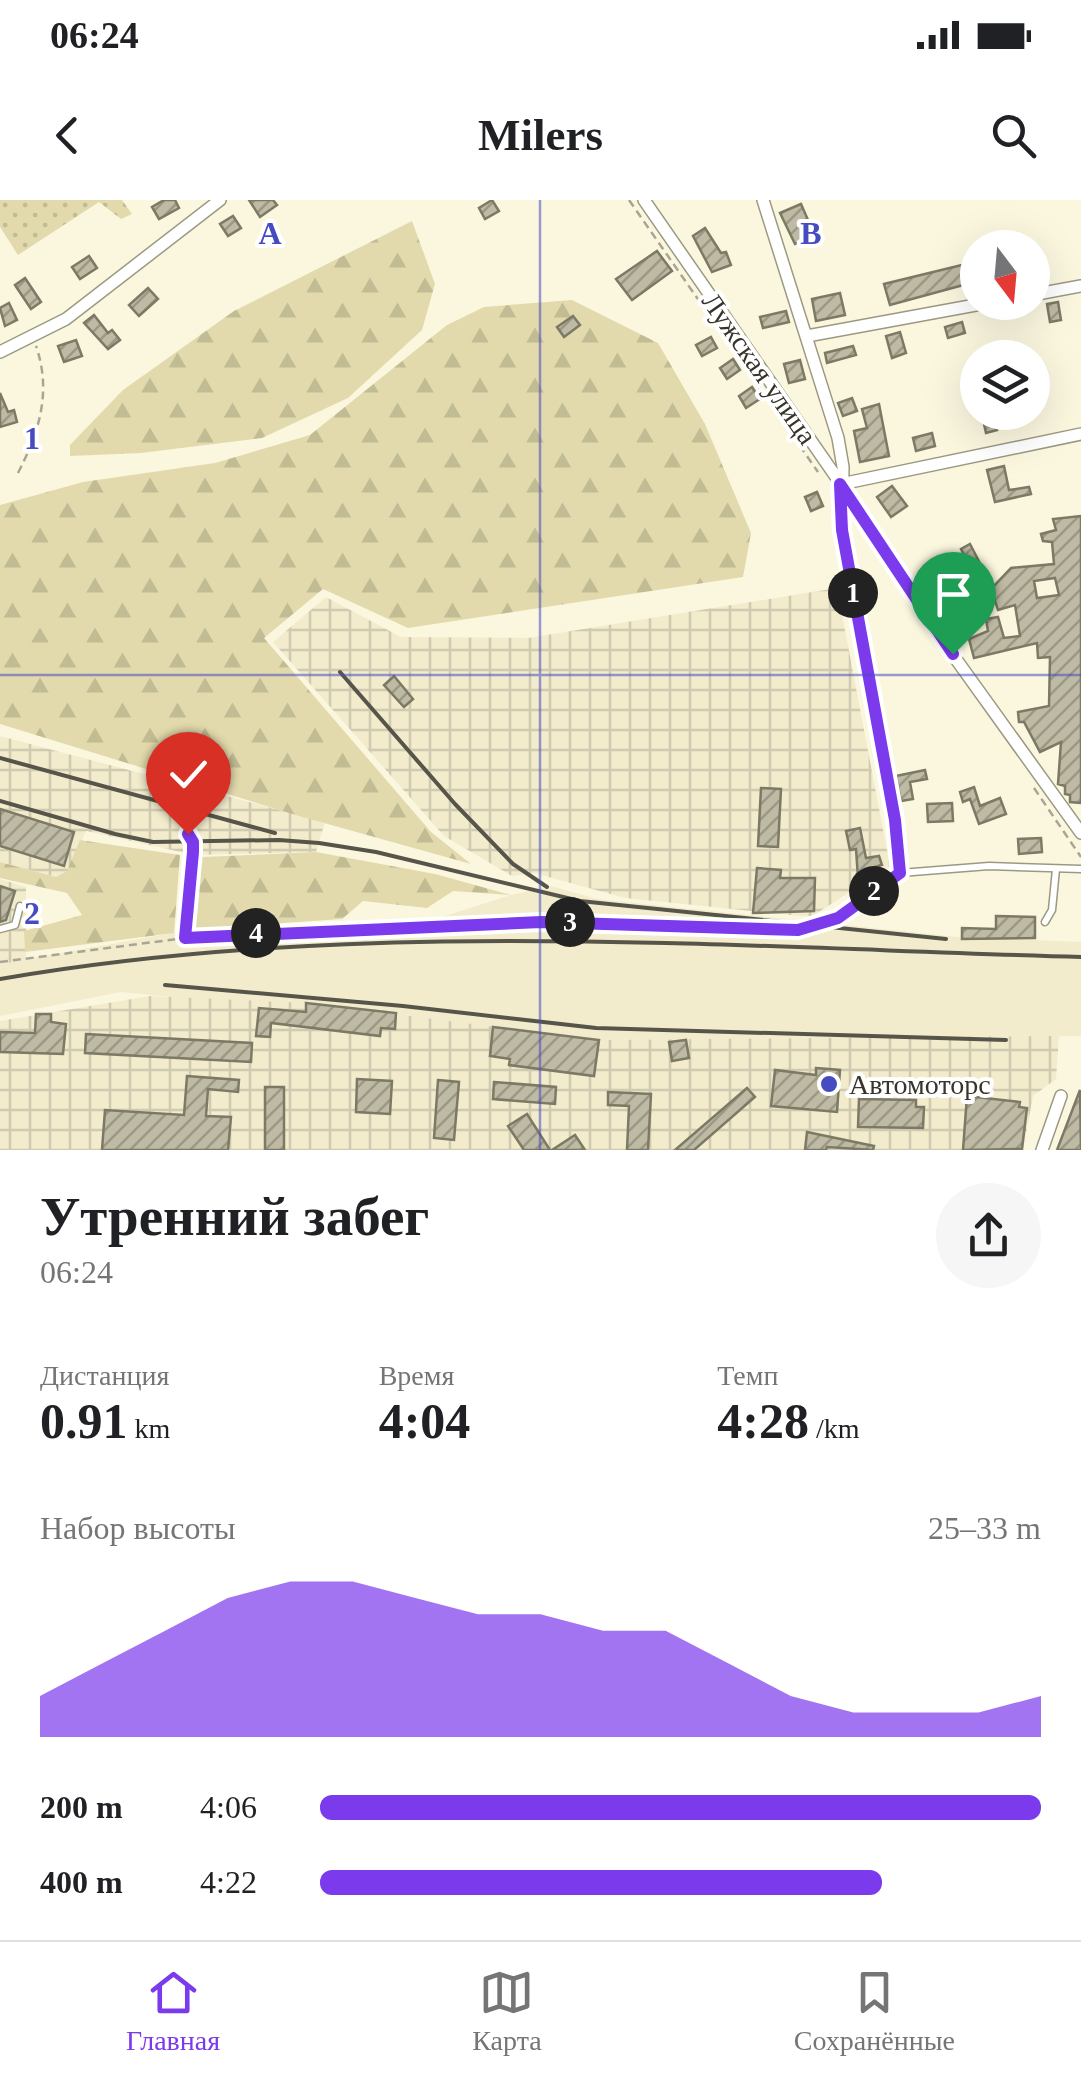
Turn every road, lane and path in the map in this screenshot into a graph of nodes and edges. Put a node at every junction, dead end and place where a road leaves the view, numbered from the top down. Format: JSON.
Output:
{"nodes":[{"id":1,"x":220,"y":200,"type":"edge"},
{"id":2,"x":644,"y":200,"type":"edge"},
{"id":3,"x":762,"y":200,"type":"edge"},
{"id":4,"x":1081,"y":286,"type":"edge"},
{"id":5,"x":1050,"y":292,"type":"edge"},
{"id":6,"x":960,"y":308,"type":"edge"},
{"id":7,"x":806,"y":336,"type":"junction"},
{"id":8,"x":33,"y":337,"type":"junction"},
{"id":9,"x":0,"y":352,"type":"edge"},
{"id":10,"x":1081,"y":434,"type":"edge"},
{"id":11,"x":18,"y":473,"type":"dead end"},
{"id":12,"x":840,"y":484,"type":"junction"},
{"id":13,"x":1081,"y":833,"type":"edge"},
{"id":14,"x":188,"y":834,"type":"dead end"},
{"id":15,"x":1056,"y":869,"type":"junction"},
{"id":16,"x":1081,"y":870,"type":"edge"},
{"id":17,"x":900,"y":873,"type":"junction"},
{"id":18,"x":20,"y":906,"type":"dead end"},
{"id":19,"x":838,"y":918,"type":"joint"},
{"id":20,"x":1045,"y":922,"type":"dead end"},
{"id":21,"x":0,"y":929,"type":"edge"},
{"id":22,"x":185,"y":938,"type":"junction"},
{"id":23,"x":0,"y":962,"type":"edge"},
{"id":24,"x":1061,"y":1096,"type":"dead end"},
{"id":25,"x":1042,"y":1150,"type":"edge"}],
"edges":[{"from":1,"to":8,"type":"street"},
{"from":2,"to":12,"type":"street","name":"Лужская улица"},
{"from":3,"to":7,"type":"street"},
{"from":4,"to":5,"type":"street"},
{"from":6,"to":7,"type":"street"},
{"from":7,"to":12,"type":"street"},
{"from":8,"to":9,"type":"street"},
{"from":8,"to":11,"type":"path"},
{"from":10,"to":12,"type":"street"},
{"from":12,"to":13,"type":"street","name":"Лужская улица"},
{"from":12,"to":17,"type":"street"},
{"from":14,"to":22,"type":"path"},
{"from":15,"to":16,"type":"lane"},
{"from":15,"to":17,"type":"lane"},
{"from":15,"to":20,"type":"lane"},
{"from":17,"to":19,"type":"lane"},
{"from":18,"to":21,"type":"lane"},
{"from":19,"to":22,"type":"path"},
{"from":22,"to":23,"type":"path"},
{"from":24,"to":25,"type":"street"}]}
